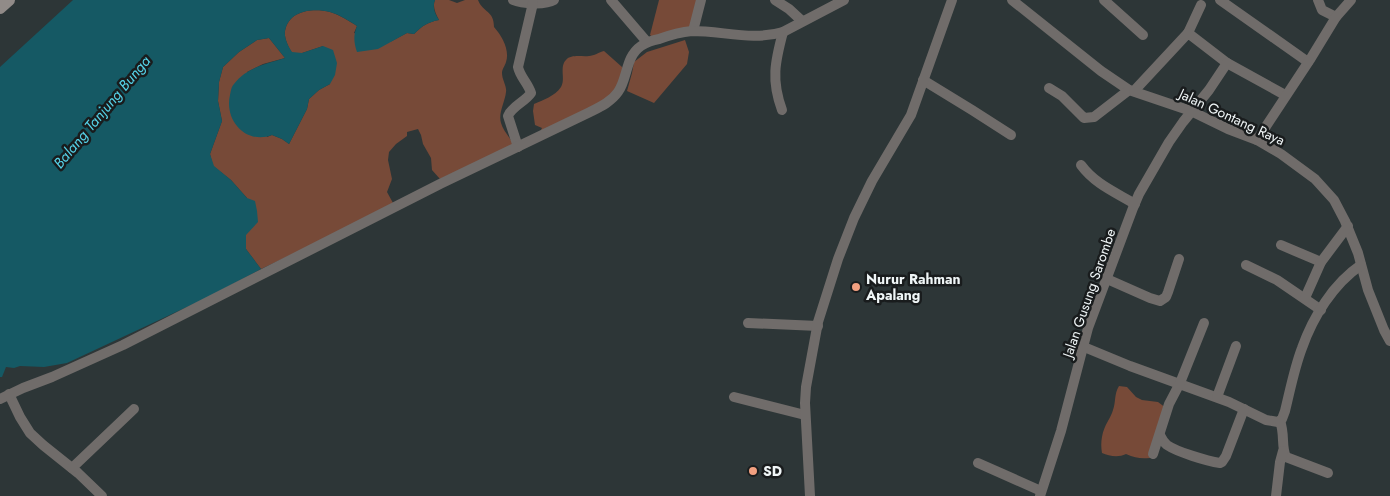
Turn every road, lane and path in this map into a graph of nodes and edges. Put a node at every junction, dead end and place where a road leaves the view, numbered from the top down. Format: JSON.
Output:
{"nodes":[{"id":1,"x":9,"y":0,"type":"edge"},
{"id":2,"x":513,"y":0,"type":"edge"},
{"id":3,"x":554,"y":0,"type":"edge"},
{"id":4,"x":611,"y":0,"type":"edge"},
{"id":5,"x":701,"y":0,"type":"edge"},
{"id":6,"x":775,"y":0,"type":"edge"},
{"id":7,"x":844,"y":0,"type":"edge"},
{"id":8,"x":952,"y":0,"type":"edge"},
{"id":9,"x":1012,"y":0,"type":"edge"},
{"id":10,"x":1104,"y":0,"type":"edge"},
{"id":11,"x":1220,"y":0,"type":"edge"},
{"id":12,"x":1318,"y":0,"type":"edge"},
{"id":13,"x":1351,"y":0,"type":"edge"},
{"id":14,"x":532,"y":3,"type":"junction"},
{"id":15,"x":1201,"y":5,"type":"dead end"},
{"id":16,"x":0,"y":8,"type":"edge"},
{"id":17,"x":1336,"y":17,"type":"junction"},
{"id":18,"x":802,"y":21,"type":"junction"},
{"id":19,"x":693,"y":31,"type":"junction"},
{"id":20,"x":783,"y":32,"type":"junction"},
{"id":21,"x":1188,"y":33,"type":"junction"},
{"id":22,"x":1142,"y":35,"type":"dead end"},
{"id":23,"x":647,"y":42,"type":"junction"},
{"id":24,"x":1308,"y":62,"type":"junction"},
{"id":25,"x":1227,"y":64,"type":"junction"},
{"id":26,"x":923,"y":80,"type":"junction"},
{"id":27,"x":1049,"y":88,"type":"dead end"},
{"id":28,"x":1132,"y":90,"type":"junction"},
{"id":29,"x":1286,"y":95,"type":"junction"},
{"id":30,"x":782,"y":110,"type":"dead end"},
{"id":31,"x":1191,"y":111,"type":"junction"},
{"id":32,"x":1010,"y":135,"type":"dead end"},
{"id":33,"x":1257,"y":140,"type":"junction"},
{"id":34,"x":518,"y":147,"type":"junction"},
{"id":35,"x":1081,"y":165,"type":"dead end"},
{"id":36,"x":1135,"y":204,"type":"junction"},
{"id":37,"x":1348,"y":226,"type":"junction"},
{"id":38,"x":1281,"y":245,"type":"dead end"},
{"id":39,"x":1179,"y":259,"type":"dead end"},
{"id":40,"x":1321,"y":262,"type":"junction"},
{"id":41,"x":1246,"y":264,"type":"dead end"},
{"id":42,"x":1361,"y":265,"type":"junction"},
{"id":43,"x":1107,"y":279,"type":"junction"},
{"id":44,"x":1305,"y":298,"type":"junction"},
{"id":45,"x":1322,"y":310,"type":"junction"},
{"id":46,"x":748,"y":323,"type":"dead end"},
{"id":47,"x":1204,"y":323,"type":"dead end"},
{"id":48,"x":818,"y":326,"type":"junction"},
{"id":49,"x":1390,"y":341,"type":"edge"},
{"id":50,"x":1236,"y":346,"type":"dead end"},
{"id":51,"x":1084,"y":347,"type":"junction"},
{"id":52,"x":1180,"y":383,"type":"junction"},
{"id":53,"x":4,"y":396,"type":"edge"},
{"id":54,"x":734,"y":397,"type":"dead end"},
{"id":55,"x":1217,"y":397,"type":"junction"},
{"id":56,"x":134,"y":409,"type":"dead end"},
{"id":57,"x":1244,"y":409,"type":"junction"},
{"id":58,"x":805,"y":416,"type":"junction"},
{"id":59,"x":1280,"y":421,"type":"junction"},
{"id":60,"x":1160,"y":435,"type":"junction"},
{"id":61,"x":1283,"y":451,"type":"junction"},
{"id":62,"x":1153,"y":454,"type":"dead end"},
{"id":63,"x":978,"y":463,"type":"dead end"},
{"id":64,"x":72,"y":468,"type":"junction"},
{"id":65,"x":1328,"y":473,"type":"dead end"},
{"id":66,"x":1041,"y":494,"type":"edge"},
{"id":67,"x":102,"y":496,"type":"edge"},
{"id":68,"x":810,"y":496,"type":"edge"},
{"id":69,"x":1276,"y":496,"type":"edge"}],
"edges":[{"from":1,"to":16,"type":"street"},
{"from":2,"to":14,"type":"street"},
{"from":3,"to":14,"type":"street"},
{"from":4,"to":23,"type":"street"},
{"from":5,"to":19,"type":"street"},
{"from":6,"to":18,"type":"street"},
{"from":7,"to":18,"type":"street"},
{"from":8,"to":26,"type":"street"},
{"from":9,"to":28,"type":"street","name":"Jalan Gontang Raya"},
{"from":10,"to":22,"type":"street"},
{"from":11,"to":24,"type":"street"},
{"from":12,"to":17,"type":"street"},
{"from":13,"to":17,"type":"street"},
{"from":14,"to":34,"type":"street"},
{"from":15,"to":21,"type":"street"},
{"from":17,"to":24,"type":"street"},
{"from":18,"to":20,"type":"street"},
{"from":19,"to":20,"type":"street"},
{"from":19,"to":23,"type":"street"},
{"from":20,"to":30,"type":"street"},
{"from":21,"to":25,"type":"street"},
{"from":21,"to":28,"type":"street"},
{"from":23,"to":34,"type":"street"},
{"from":24,"to":29,"type":"street"},
{"from":25,"to":29,"type":"street"},
{"from":25,"to":31,"type":"street","name":"Jalan Gusung Sarombe"},
{"from":26,"to":32,"type":"street"},
{"from":26,"to":48,"type":"street"},
{"from":27,"to":28,"type":"street"},
{"from":28,"to":31,"type":"street","name":"Jalan Gontang Raya"},
{"from":29,"to":33,"type":"street"},
{"from":31,"to":33,"type":"street","name":"Jalan Gontang Raya"},
{"from":31,"to":36,"type":"street","name":"Jalan Gusung Sarombe"},
{"from":33,"to":37,"type":"street","name":"Jalan Gontang Raya"},
{"from":34,"to":53,"type":"street"},
{"from":35,"to":36,"type":"street"},
{"from":36,"to":43,"type":"street","name":"Jalan Gusung Sarombe"},
{"from":37,"to":40,"type":"street"},
{"from":37,"to":42,"type":"street","name":"Jalan Gontang Raya"},
{"from":38,"to":40,"type":"street"},
{"from":39,"to":43,"type":"street"},
{"from":40,"to":44,"type":"street"},
{"from":41,"to":44,"type":"street"},
{"from":42,"to":45,"type":"street"},
{"from":42,"to":49,"type":"street","name":"Jalan Gontang Raya"},
{"from":43,"to":51,"type":"street","name":"Jalan Gusung Sarombe"},
{"from":44,"to":45,"type":"street"},
{"from":45,"to":59,"type":"street"},
{"from":46,"to":48,"type":"street"},
{"from":47,"to":52,"type":"street"},
{"from":48,"to":58,"type":"street"},
{"from":50,"to":55,"type":"street"},
{"from":51,"to":52,"type":"street"},
{"from":51,"to":66,"type":"street","name":"Jalan Gusung Sarombe"},
{"from":52,"to":55,"type":"street"},
{"from":52,"to":60,"type":"street"},
{"from":53,"to":64,"type":"street"},
{"from":54,"to":58,"type":"street"},
{"from":55,"to":57,"type":"street"},
{"from":56,"to":64,"type":"street"},
{"from":57,"to":59,"type":"street"},
{"from":57,"to":60,"type":"street"},
{"from":58,"to":68,"type":"street"},
{"from":59,"to":61,"type":"street"},
{"from":60,"to":62,"type":"street"},
{"from":61,"to":65,"type":"street"},
{"from":61,"to":69,"type":"street"},
{"from":63,"to":66,"type":"street"},
{"from":64,"to":67,"type":"street"}]}
